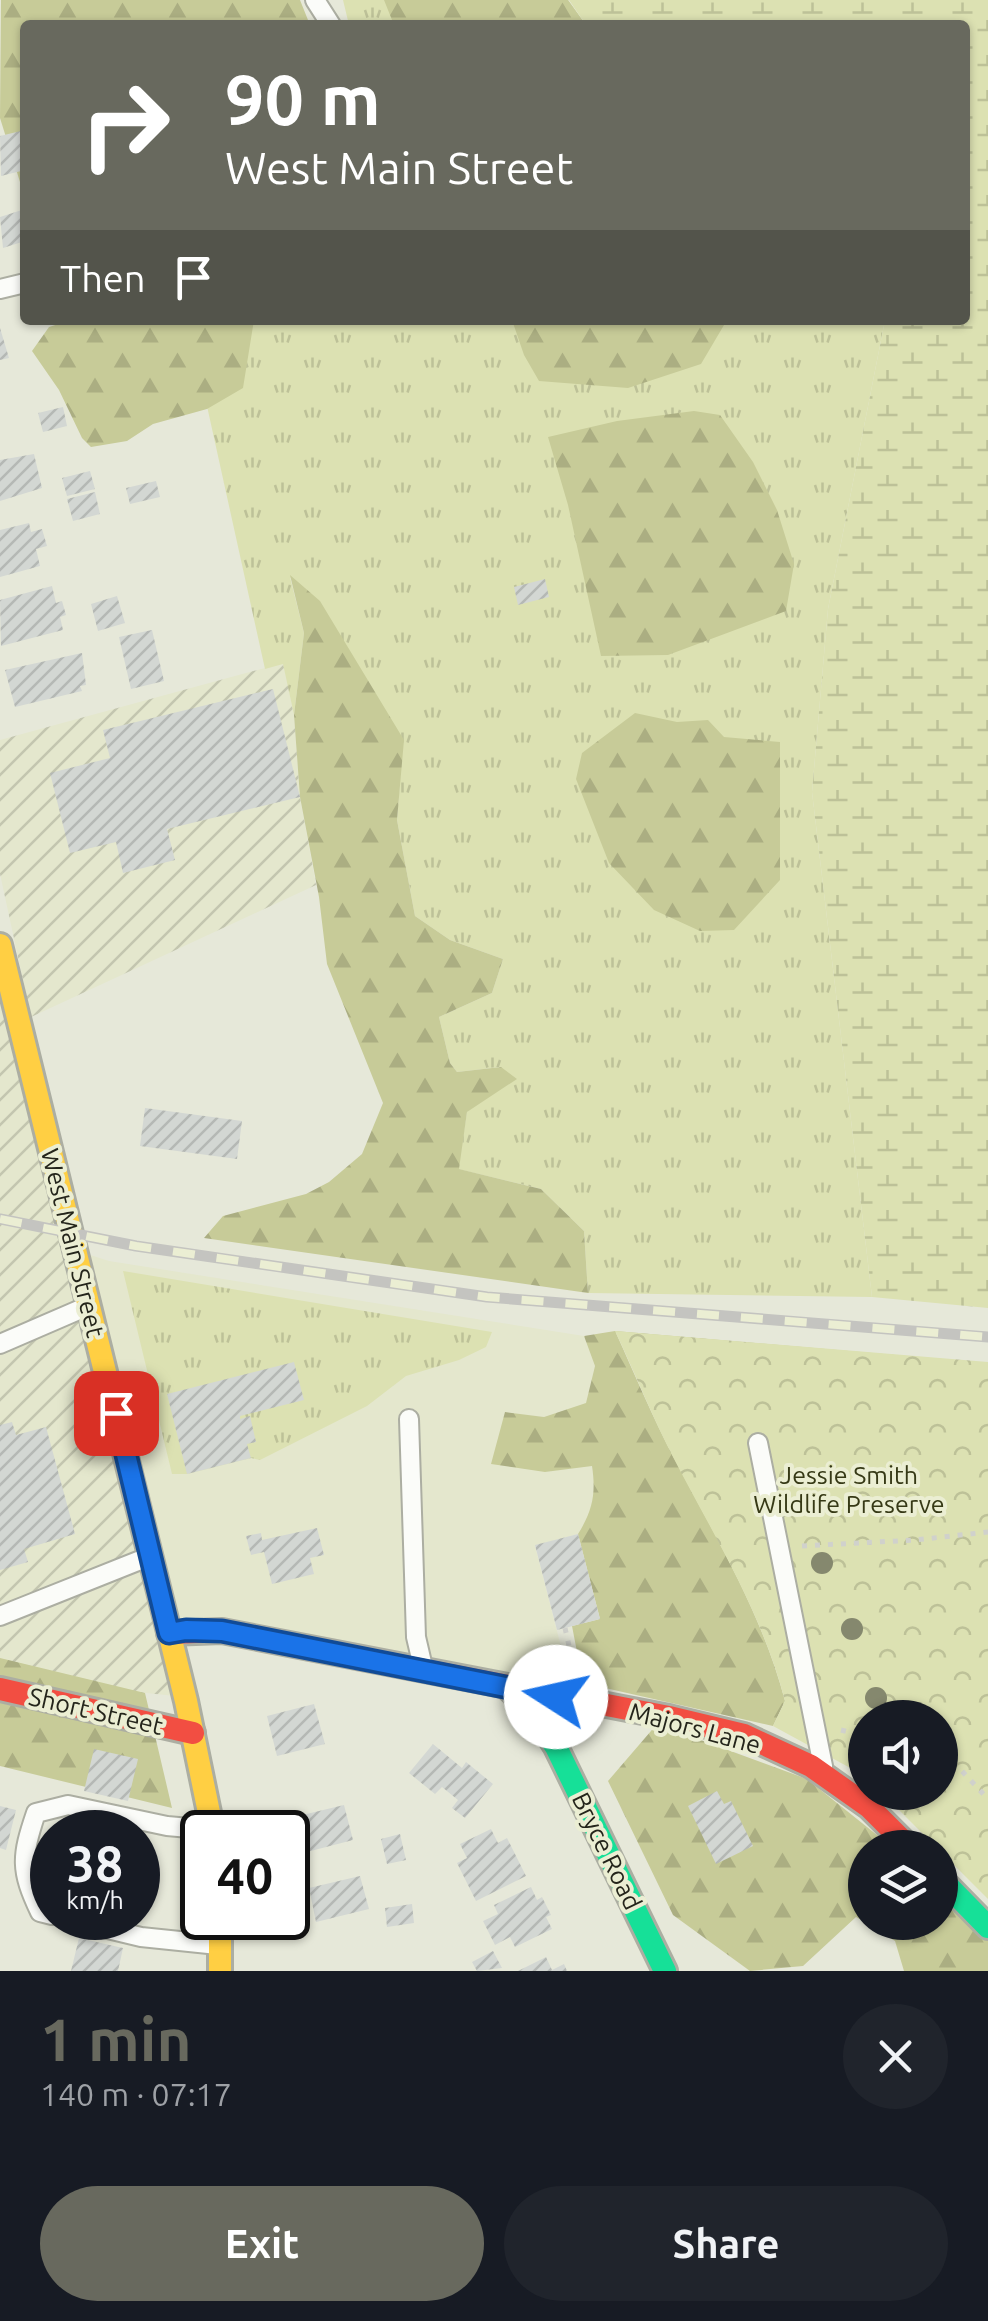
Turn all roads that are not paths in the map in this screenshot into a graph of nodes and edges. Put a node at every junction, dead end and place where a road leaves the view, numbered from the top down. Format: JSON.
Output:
{"nodes":[{"id":1,"x":0,"y":945,"type":"edge"},
{"id":2,"x":89,"y":1306,"type":"junction"},
{"id":3,"x":0,"y":1344,"type":"edge"},
{"id":4,"x":409,"y":1419,"type":"dead end"},
{"id":5,"x":758,"y":1443,"type":"dead end"},
{"id":6,"x":151,"y":1556,"type":"junction"},
{"id":7,"x":0,"y":1616,"type":"edge"},
{"id":8,"x":169,"y":1633,"type":"junction"},
{"id":9,"x":424,"y":1672,"type":"junction"},
{"id":10,"x":508,"y":1688,"type":"junction"},
{"id":11,"x":0,"y":1689,"type":"edge"},
{"id":12,"x":193,"y":1733,"type":"junction"},
{"id":13,"x":825,"y":1777,"type":"junction"},
{"id":14,"x":50,"y":1810,"type":"edge"},
{"id":15,"x":92,"y":1810,"type":"edge"},
{"id":16,"x":209,"y":1810,"type":"edge"},
{"id":17,"x":892,"y":1830,"type":"edge"},
{"id":18,"x":30,"y":1831,"type":"edge"},
{"id":19,"x":30,"y":1892,"type":"edge"},
{"id":20,"x":958,"y":1897,"type":"edge"},
{"id":21,"x":988,"y":1928,"type":"edge"},
{"id":22,"x":160,"y":1939,"type":"edge"},
{"id":23,"x":221,"y":1940,"type":"edge"},
{"id":24,"x":221,"y":1945,"type":"junction"},
{"id":25,"x":220,"y":1971,"type":"edge"},
{"id":26,"x":665,"y":1971,"type":"edge"}],
"edges":[{"from":1,"to":2,"type":"street","name":"West Main Street"},
{"from":2,"to":3,"type":"lane"},
{"from":2,"to":6,"type":"street","name":"West Main Street"},
{"from":4,"to":9,"type":"lane"},
{"from":5,"to":13,"type":"lane"},
{"from":6,"to":7,"type":"lane"},
{"from":6,"to":8,"type":"street","name":"West Main Street"},
{"from":8,"to":9,"type":"street","name":"Majors Lane"},
{"from":8,"to":12,"type":"street","name":"West Main Street"},
{"from":9,"to":10,"type":"street","name":"Majors Lane"},
{"from":10,"to":13,"type":"street","name":"Majors Lane"},
{"from":10,"to":26,"type":"street","name":"Bryce Road"},
{"from":11,"to":12,"type":"street","name":"Short Street"},
{"from":12,"to":16,"type":"street","name":"West Main Street"},
{"from":13,"to":17,"type":"street","name":"Majors Lane"},
{"from":14,"to":15,"type":"lane"},
{"from":18,"to":19,"type":"lane"},
{"from":20,"to":21,"type":"street"},
{"from":22,"to":24,"type":"lane"},
{"from":23,"to":24,"type":"street"},
{"from":24,"to":25,"type":"street"}]}
